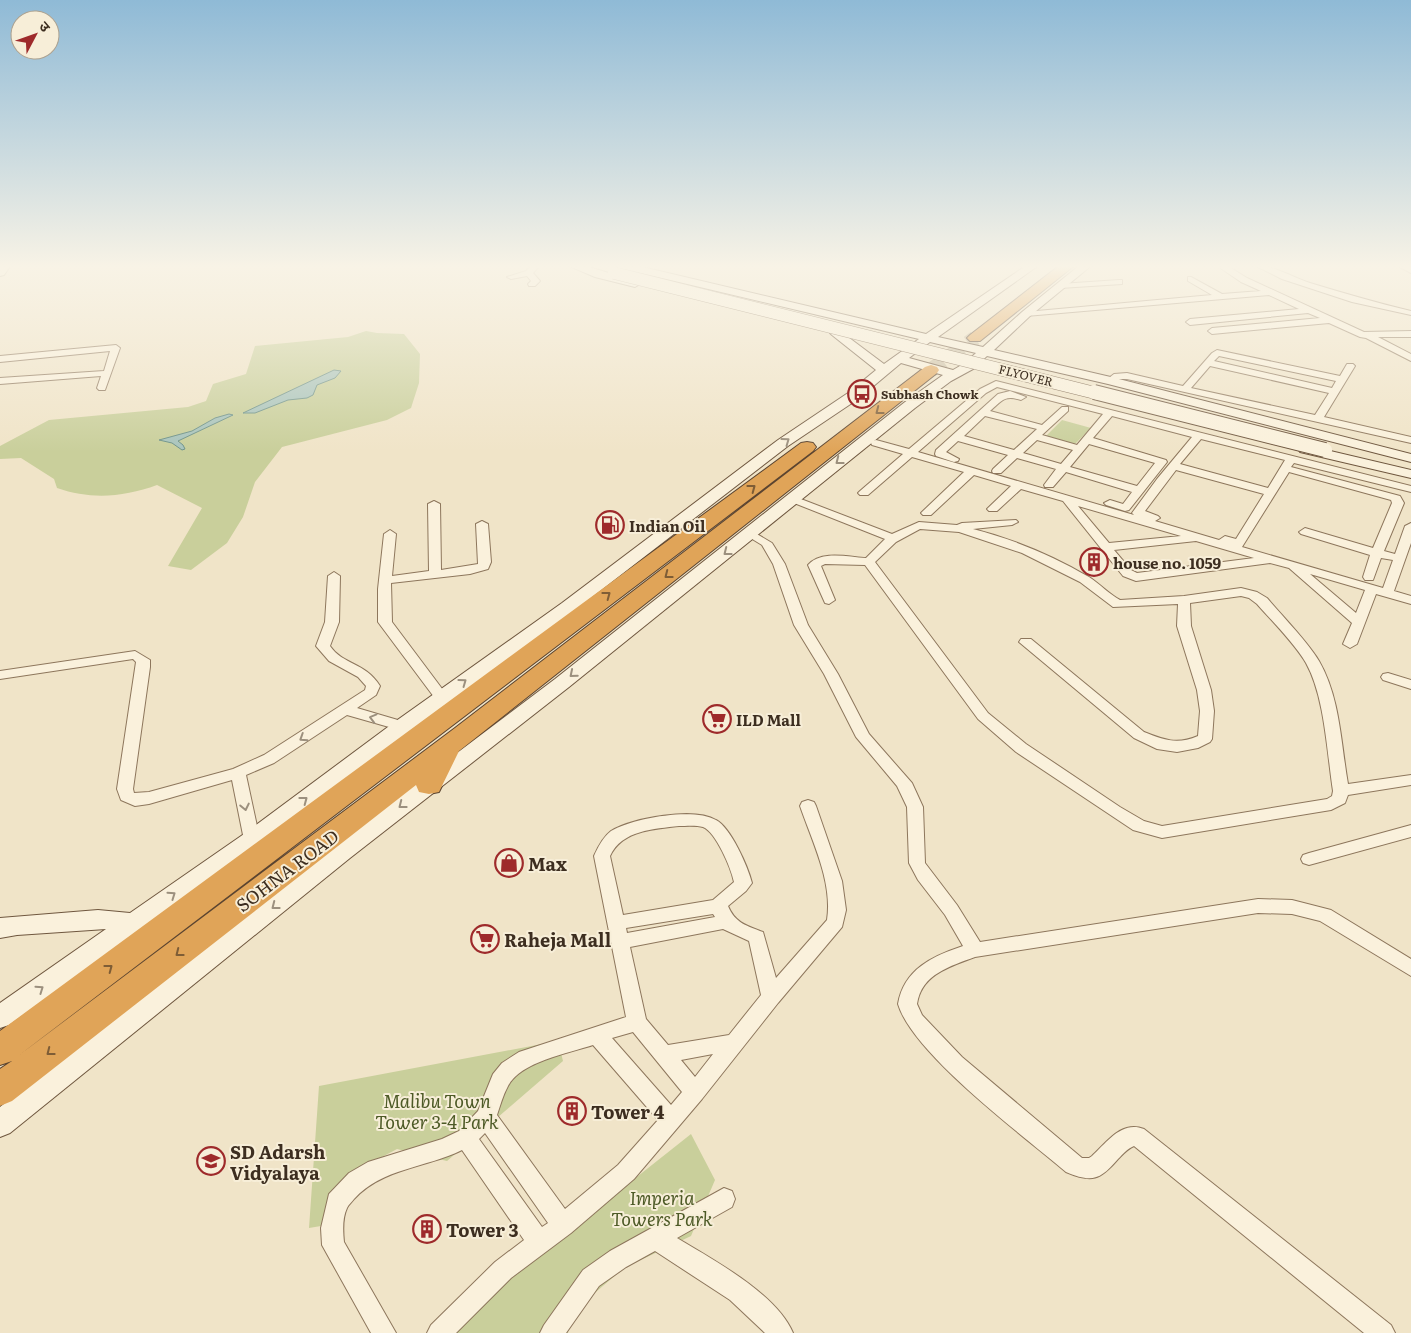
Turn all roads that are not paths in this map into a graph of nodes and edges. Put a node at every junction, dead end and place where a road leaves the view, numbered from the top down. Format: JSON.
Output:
{"nodes":[{"id":1,"x":812,"y":327,"type":"edge"},
{"id":2,"x":856,"y":327,"type":"edge"},
{"id":3,"x":884,"y":327,"type":"edge"},
{"id":4,"x":944,"y":327,"type":"edge"},
{"id":5,"x":967,"y":327,"type":"edge"},
{"id":6,"x":989,"y":327,"type":"edge"},
{"id":7,"x":1012,"y":327,"type":"edge"},
{"id":8,"x":1253,"y":327,"type":"edge"},
{"id":9,"x":1348,"y":327,"type":"edge"},
{"id":10,"x":888,"y":328,"type":"junction"},
{"id":11,"x":1212,"y":331,"type":"dead end"},
{"id":12,"x":836,"y":333,"type":"junction"},
{"id":13,"x":934,"y":334,"type":"junction"},
{"id":14,"x":958,"y":334,"type":"tunnel mouth"},
{"id":15,"x":1411,"y":334,"type":"edge"},
{"id":16,"x":1368,"y":336,"type":"junction"},
{"id":17,"x":1001,"y":337,"type":"junction"},
{"id":18,"x":975,"y":338,"type":"tunnel mouth"},
{"id":19,"x":873,"y":342,"type":"junction"},
{"id":20,"x":1223,"y":345,"type":"dead end"},
{"id":21,"x":985,"y":352,"type":"junction"},
{"id":22,"x":1217,"y":353,"type":"junction"},
{"id":23,"x":1411,"y":358,"type":"edge"},
{"id":24,"x":0,"y":359,"type":"edge"},
{"id":25,"x":1016,"y":359,"type":"junction"},
{"id":26,"x":1032,"y":363,"type":"junction"},
{"id":27,"x":1210,"y":363,"type":"junction"},
{"id":28,"x":969,"y":366,"type":"junction"},
{"id":29,"x":1350,"y":366,"type":"dead end"},
{"id":30,"x":920,"y":367,"type":"junction"},
{"id":31,"x":108,"y":373,"type":"junction"},
{"id":32,"x":998,"y":373,"type":"junction"},
{"id":33,"x":1342,"y":378,"type":"junction"},
{"id":34,"x":1110,"y":381,"type":"junction"},
{"id":35,"x":0,"y":382,"type":"edge"},
{"id":36,"x":1021,"y":382,"type":"junction"},
{"id":37,"x":102,"y":388,"type":"dead end"},
{"id":38,"x":1186,"y":388,"type":"junction"},
{"id":39,"x":1336,"y":392,"type":"junction"},
{"id":40,"x":1064,"y":409,"type":"junction"},
{"id":41,"x":983,"y":412,"type":"junction"},
{"id":42,"x":1107,"y":416,"type":"junction"},
{"id":43,"x":1318,"y":419,"type":"junction"},
{"id":44,"x":1043,"y":428,"type":"junction"},
{"id":45,"x":1034,"y":436,"type":"junction"},
{"id":46,"x":957,"y":437,"type":"junction"},
{"id":47,"x":1410,"y":437,"type":"edge"},
{"id":48,"x":1195,"y":439,"type":"junction"},
{"id":49,"x":876,"y":443,"type":"dead end"},
{"id":50,"x":1084,"y":444,"type":"junction"},
{"id":51,"x":1328,"y":446,"type":"junction"},
{"id":52,"x":910,"y":452,"type":"junction"},
{"id":53,"x":1015,"y":454,"type":"junction"},
{"id":54,"x":1411,"y":460,"type":"edge"},
{"id":55,"x":1293,"y":464,"type":"junction"},
{"id":56,"x":1174,"y":466,"type":"junction"},
{"id":57,"x":1065,"y":467,"type":"junction"},
{"id":58,"x":972,"y":471,"type":"junction"},
{"id":59,"x":997,"y":471,"type":"junction"},
{"id":60,"x":1411,"y":473,"type":"edge"},
{"id":61,"x":1020,"y":484,"type":"junction"},
{"id":62,"x":1049,"y":485,"type":"junction"},
{"id":63,"x":1411,"y":489,"type":"edge"},
{"id":64,"x":1139,"y":490,"type":"junction"},
{"id":65,"x":1271,"y":492,"type":"junction"},
{"id":66,"x":864,"y":493,"type":"dead end"},
{"id":67,"x":1065,"y":497,"type":"junction"},
{"id":68,"x":799,"y":502,"type":"junction"},
{"id":69,"x":434,"y":504,"type":"dead end"},
{"id":70,"x":993,"y":509,"type":"dead end"},
{"id":71,"x":927,"y":513,"type":"dead end"},
{"id":72,"x":1012,"y":522,"type":"dead end"},
{"id":73,"x":482,"y":524,"type":"dead end"},
{"id":74,"x":1411,"y":526,"type":"edge"},
{"id":75,"x":952,"y":527,"type":"junction"},
{"id":76,"x":1305,"y":532,"type":"dead end"},
{"id":77,"x":390,"y":534,"type":"dead end"},
{"id":78,"x":750,"y":534,"type":"junction"},
{"id":79,"x":1199,"y":538,"type":"junction"},
{"id":80,"x":888,"y":542,"type":"junction"},
{"id":81,"x":1105,"y":547,"type":"junction"},
{"id":82,"x":1378,"y":553,"type":"junction"},
{"id":83,"x":1399,"y":558,"type":"junction"},
{"id":84,"x":1272,"y":559,"type":"junction"},
{"id":85,"x":869,"y":562,"type":"junction"},
{"id":86,"x":1296,"y":563,"type":"junction"},
{"id":87,"x":436,"y":573,"type":"junction"},
{"id":88,"x":334,"y":576,"type":"dead end"},
{"id":89,"x":386,"y":580,"type":"junction"},
{"id":90,"x":1371,"y":583,"type":"junction"},
{"id":91,"x":1387,"y":593,"type":"junction"},
{"id":92,"x":829,"y":600,"type":"dead end"},
{"id":93,"x":1184,"y":600,"type":"junction"},
{"id":94,"x":1411,"y":600,"type":"edge"},
{"id":95,"x":1359,"y":623,"type":"junction"},
{"id":96,"x":1026,"y":642,"type":"dead end"},
{"id":97,"x":1350,"y":644,"type":"dead end"},
{"id":98,"x":507,"y":650,"type":"junction"},
{"id":99,"x":584,"y":652,"type":"junction"},
{"id":100,"x":4,"y":674,"type":"edge"},
{"id":101,"x":1388,"y":677,"type":"dead end"},
{"id":102,"x":1411,"y":685,"type":"edge"},
{"id":103,"x":485,"y":686,"type":"junction"},
{"id":104,"x":442,"y":698,"type":"junction"},
{"id":105,"x":343,"y":709,"type":"junction"},
{"id":106,"x":402,"y":738,"type":"junction"},
{"id":107,"x":449,"y":746,"type":"junction"},
{"id":108,"x":345,"y":769,"type":"joint"},
{"id":109,"x":238,"y":773,"type":"junction"},
{"id":110,"x":1411,"y":780,"type":"edge"},
{"id":111,"x":429,"y":785,"type":"junction"},
{"id":112,"x":1341,"y":791,"type":"junction"},
{"id":113,"x":808,"y":806,"type":"dead end"},
{"id":114,"x":1411,"y":831,"type":"edge"},
{"id":115,"x":252,"y":840,"type":"junction"},
{"id":116,"x":1309,"y":859,"type":"dead end"},
{"id":117,"x":722,"y":914,"type":"junction"},
{"id":118,"x":132,"y":923,"type":"junction"},
{"id":119,"x":616,"y":923,"type":"junction"},
{"id":120,"x":0,"y":928,"type":"edge"},
{"id":121,"x":620,"y":942,"type":"junction"},
{"id":122,"x":975,"y":950,"type":"junction"},
{"id":123,"x":1411,"y":968,"type":"edge"},
{"id":124,"x":771,"y":997,"type":"junction"},
{"id":125,"x":0,"y":1017,"type":"edge"},
{"id":126,"x":637,"y":1022,"type":"junction"},
{"id":127,"x":597,"y":1035,"type":"junction"},
{"id":128,"x":736,"y":1042,"type":"junction"},
{"id":129,"x":0,"y":1050,"type":"edge"},
{"id":130,"x":663,"y":1054,"type":"junction"},
{"id":131,"x":0,"y":1090,"type":"edge"},
{"id":132,"x":695,"y":1092,"type":"junction"},
{"id":133,"x":486,"y":1117,"type":"junction"},
{"id":134,"x":671,"y":1120,"type":"junction"},
{"id":135,"x":0,"y":1124,"type":"edge"},
{"id":136,"x":466,"y":1138,"type":"junction"},
{"id":137,"x":724,"y":1199,"type":"dead end"},
{"id":138,"x":564,"y":1225,"type":"junction"},
{"id":139,"x":655,"y":1238,"type":"junction"},
{"id":140,"x":540,"y":1243,"type":"junction"},
{"id":141,"x":384,"y":1333,"type":"edge"},
{"id":142,"x":440,"y":1333,"type":"edge"},
{"id":143,"x":552,"y":1333,"type":"edge"},
{"id":144,"x":781,"y":1333,"type":"edge"},
{"id":145,"x":1383,"y":1333,"type":"edge"}],
"edges":[{"from":1,"to":12,"type":"main road"},
{"from":2,"to":51,"type":"main road","name":"FLYOVER","bridge":true},
{"from":3,"to":10,"type":"main road"},
{"from":4,"to":13,"type":"main road"},
{"from":5,"to":14,"type":"highway"},
{"from":6,"to":18,"type":"highway"},
{"from":7,"to":17,"type":"main road"},
{"from":8,"to":11,"type":"street"},
{"from":9,"to":16,"type":"street"},
{"from":10,"to":13,"type":"main road"},
{"from":10,"to":19,"type":"main road"},
{"from":12,"to":19,"type":"main road"},
{"from":12,"to":30,"type":"main road"},
{"from":13,"to":17,"type":"main road"},
{"from":13,"to":21,"type":"main road"},
{"from":13,"to":30,"type":"main road"},
{"from":15,"to":16,"type":"street"},
{"from":16,"to":23,"type":"street"},
{"from":17,"to":21,"type":"main road"},
{"from":17,"to":25,"type":"main road"},
{"from":19,"to":30,"type":"main road"},
{"from":20,"to":22,"type":"street"},
{"from":21,"to":25,"type":"main road"},
{"from":21,"to":28,"type":"main road"},
{"from":22,"to":27,"type":"street"},
{"from":22,"to":33,"type":"street"},
{"from":24,"to":31,"type":"street"},
{"from":25,"to":26,"type":"main road"},
{"from":26,"to":34,"type":"main road"},
{"from":26,"to":36,"type":"main road"},
{"from":27,"to":38,"type":"street"},
{"from":27,"to":39,"type":"street"},
{"from":28,"to":30,"type":"main road"},
{"from":28,"to":30,"type":"main road"},
{"from":28,"to":32,"type":"main road"},
{"from":29,"to":33,"type":"street"},
{"from":30,"to":32,"type":"main road"},
{"from":30,"to":68,"type":"main road","one_way":true},
{"from":98,"to":30,"type":"main road","one_way":true},
{"from":30,"to":99,"type":"highway","name":"SOHNA ROAD","one_way":true},
{"from":103,"to":30,"type":"highway","name":"SOHNA ROAD","one_way":true},
{"from":31,"to":35,"type":"street"},
{"from":31,"to":37,"type":"street"},
{"from":32,"to":36,"type":"main road"},
{"from":33,"to":39,"type":"street"},
{"from":34,"to":38,"type":"street"},
{"from":34,"to":54,"type":"main road"},
{"from":36,"to":42,"type":"street"},
{"from":36,"to":52,"type":"street"},
{"from":36,"to":60,"type":"main road"},
{"from":38,"to":43,"type":"street"},
{"from":39,"to":43,"type":"street"},
{"from":40,"to":41,"type":"street"},
{"from":40,"to":42,"type":"street"},
{"from":40,"to":44,"type":"street"},
{"from":41,"to":44,"type":"street"},
{"from":41,"to":46,"type":"street"},
{"from":42,"to":48,"type":"street"},
{"from":42,"to":50,"type":"street"},
{"from":43,"to":47,"type":"street"},
{"from":44,"to":45,"type":"street"},
{"from":45,"to":50,"type":"street"},
{"from":45,"to":53,"type":"street"},
{"from":46,"to":53,"type":"street"},
{"from":46,"to":59,"type":"street"},
{"from":48,"to":55,"type":"street"},
{"from":48,"to":56,"type":"street"},
{"from":49,"to":52,"type":"street"},
{"from":50,"to":57,"type":"street"},
{"from":50,"to":64,"type":"street"},
{"from":51,"to":54,"type":"main road","name":"FLYOVER"},
{"from":51,"to":60,"type":"main road","name":"FLYOVER"},
{"from":52,"to":58,"type":"street"},
{"from":52,"to":66,"type":"street"},
{"from":53,"to":57,"type":"street"},
{"from":53,"to":59,"type":"street"},
{"from":55,"to":63,"type":"street"},
{"from":55,"to":65,"type":"street"},
{"from":55,"to":82,"type":"street"},
{"from":55,"to":86,"type":"street"},
{"from":56,"to":65,"type":"street"},
{"from":56,"to":65,"type":"street"},
{"from":57,"to":62,"type":"street"},
{"from":57,"to":64,"type":"street"},
{"from":58,"to":61,"type":"street"},
{"from":58,"to":71,"type":"street"},
{"from":59,"to":62,"type":"street"},
{"from":61,"to":67,"type":"street"},
{"from":61,"to":70,"type":"street"},
{"from":62,"to":64,"type":"street"},
{"from":67,"to":79,"type":"street"},
{"from":67,"to":81,"type":"street"},
{"from":68,"to":78,"type":"main road"},
{"from":68,"to":80,"type":"street"},
{"from":69,"to":87,"type":"street"},
{"from":72,"to":75,"type":"street"},
{"from":73,"to":87,"type":"street"},
{"from":74,"to":83,"type":"street"},
{"from":75,"to":80,"type":"street"},
{"from":75,"to":93,"type":"street"},
{"from":76,"to":82,"type":"street"},
{"from":77,"to":89,"type":"street"},
{"from":78,"to":99,"type":"main road","one_way":true},
{"from":78,"to":122,"type":"street"},
{"from":79,"to":81,"type":"street"},
{"from":79,"to":84,"type":"street"},
{"from":80,"to":85,"type":"street"},
{"from":81,"to":84,"type":"street"},
{"from":82,"to":83,"type":"street"},
{"from":82,"to":90,"type":"street"},
{"from":83,"to":91,"type":"street"},
{"from":84,"to":86,"type":"street"},
{"from":85,"to":92,"type":"street"},
{"from":85,"to":112,"type":"street"},
{"from":86,"to":90,"type":"street"},
{"from":86,"to":95,"type":"street"},
{"from":87,"to":89,"type":"street"},
{"from":88,"to":105,"type":"street"},
{"from":89,"to":104,"type":"street"},
{"from":90,"to":91,"type":"street"},
{"from":90,"to":95,"type":"street"},
{"from":91,"to":94,"type":"street"},
{"from":93,"to":96,"type":"street"},
{"from":93,"to":112,"type":"street"},
{"from":95,"to":97,"type":"street"},
{"from":98,"to":103,"type":"highway"},
{"from":104,"to":98,"type":"main road","one_way":true},
{"from":99,"to":107,"type":"highway","name":"SOHNA ROAD"},
{"from":99,"to":111,"type":"main road","one_way":true},
{"from":100,"to":109,"type":"street"},
{"from":101,"to":102,"type":"street"},
{"from":103,"to":106,"type":"highway","name":"SOHNA ROAD"},
{"from":104,"to":106,"type":"main road"},
{"from":106,"to":105,"type":"street","one_way":true},
{"from":105,"to":109,"type":"street","one_way":true},
{"from":106,"to":108,"type":"highway"},
{"from":129,"to":106,"type":"highway","name":"SOHNA ROAD","one_way":true},
{"from":107,"to":111,"type":"highway"},
{"from":107,"to":131,"type":"highway","name":"SOHNA ROAD","one_way":true},
{"from":115,"to":108,"type":"main road","one_way":true},
{"from":109,"to":115,"type":"street","one_way":true},
{"from":110,"to":112,"type":"street"},
{"from":111,"to":135,"type":"main road","one_way":true},
{"from":113,"to":124,"type":"street"},
{"from":114,"to":116,"type":"street"},
{"from":118,"to":115,"type":"main road","one_way":true},
{"from":117,"to":119,"type":"street"},
{"from":117,"to":119,"type":"street"},
{"from":117,"to":121,"type":"street"},
{"from":117,"to":124,"type":"street"},
{"from":118,"to":120,"type":"main road"},
{"from":125,"to":118,"type":"main road","one_way":true},
{"from":119,"to":121,"type":"street"},
{"from":121,"to":126,"type":"street"},
{"from":122,"to":123,"type":"street"},
{"from":122,"to":145,"type":"street"},
{"from":124,"to":128,"type":"street"},
{"from":126,"to":127,"type":"street"},
{"from":126,"to":130,"type":"street"},
{"from":127,"to":133,"type":"street"},
{"from":127,"to":134,"type":"street"},
{"from":128,"to":130,"type":"street"},
{"from":128,"to":132,"type":"street"},
{"from":130,"to":132,"type":"street"},
{"from":132,"to":134,"type":"street"},
{"from":133,"to":136,"type":"street"},
{"from":133,"to":138,"type":"street"},
{"from":134,"to":138,"type":"street"},
{"from":136,"to":140,"type":"street"},
{"from":136,"to":141,"type":"street"},
{"from":137,"to":139,"type":"street"},
{"from":138,"to":140,"type":"street"},
{"from":139,"to":143,"type":"street"},
{"from":139,"to":144,"type":"street"},
{"from":140,"to":142,"type":"street"}]}
